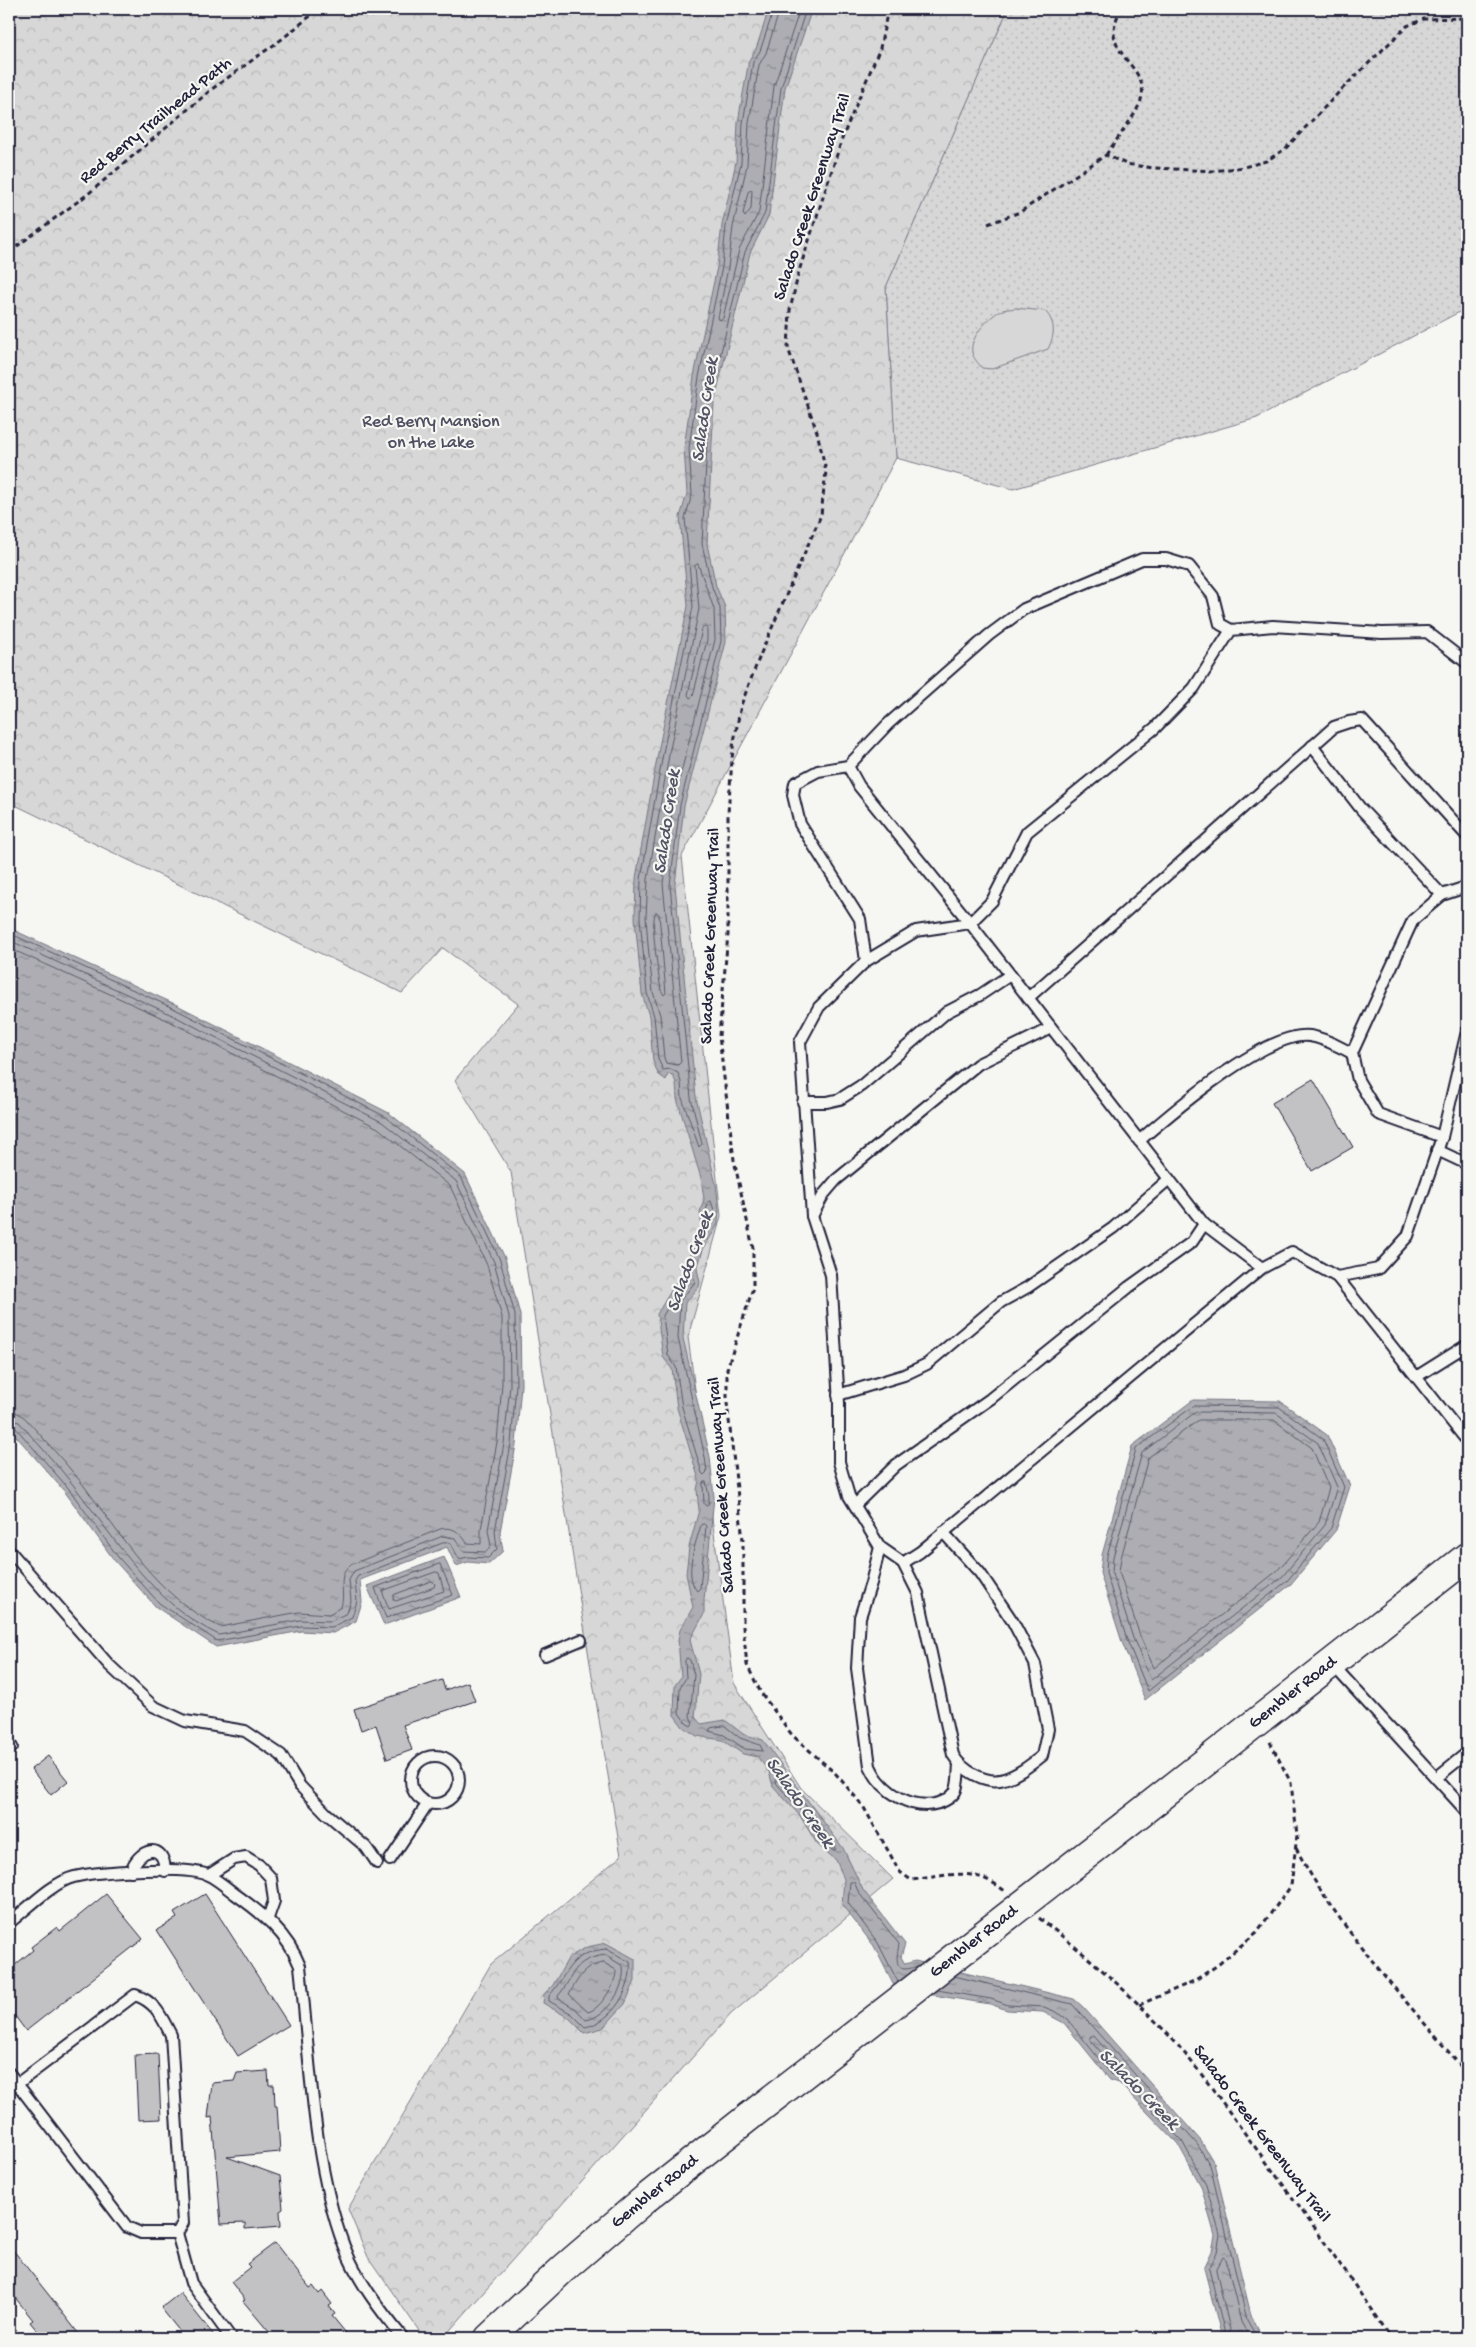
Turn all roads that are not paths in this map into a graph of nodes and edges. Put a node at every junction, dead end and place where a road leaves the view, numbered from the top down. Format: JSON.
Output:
{"nodes":[{"id":1,"x":1230,"y":630,"type":"junction"},
{"id":2,"x":1467,"y":663,"type":"edge"},
{"id":3,"x":1312,"y":746,"type":"junction"},
{"id":4,"x":848,"y":766,"type":"junction"},
{"id":5,"x":1467,"y":836,"type":"edge"},
{"id":6,"x":1467,"y":889,"type":"edge"},
{"id":7,"x":1442,"y":896,"type":"junction"},
{"id":8,"x":970,"y":923,"type":"junction"},
{"id":9,"x":866,"y":961,"type":"junction"},
{"id":10,"x":1010,"y":975,"type":"junction"},
{"id":11,"x":1028,"y":998,"type":"junction"},
{"id":12,"x":1051,"y":1028,"type":"junction"},
{"id":13,"x":1467,"y":1031,"type":"edge"},
{"id":14,"x":1352,"y":1053,"type":"junction"},
{"id":15,"x":804,"y":1102,"type":"junction"},
{"id":16,"x":1442,"y":1137,"type":"junction"},
{"id":17,"x":1139,"y":1141,"type":"junction"},
{"id":18,"x":1437,"y":1150,"type":"junction"},
{"id":19,"x":1467,"y":1164,"type":"edge"},
{"id":20,"x":1170,"y":1179,"type":"junction"},
{"id":21,"x":812,"y":1216,"type":"junction"},
{"id":22,"x":1204,"y":1224,"type":"junction"},
{"id":23,"x":1262,"y":1268,"type":"junction"},
{"id":24,"x":1337,"y":1277,"type":"junction"},
{"id":25,"x":1467,"y":1345,"type":"edge"},
{"id":26,"x":1416,"y":1377,"type":"junction"},
{"id":27,"x":838,"y":1395,"type":"junction"},
{"id":28,"x":1467,"y":1441,"type":"edge"},
{"id":29,"x":855,"y":1505,"type":"junction"},
{"id":30,"x":944,"y":1532,"type":"junction"},
{"id":31,"x":880,"y":1547,"type":"junction"},
{"id":32,"x":9,"y":1550,"type":"edge"},
{"id":33,"x":1467,"y":1557,"type":"edge"},
{"id":34,"x":903,"y":1563,"type":"junction"},
{"id":35,"x":581,"y":1640,"type":"dead end"},
{"id":36,"x":545,"y":1655,"type":"dead end"},
{"id":37,"x":1331,"y":1663,"type":"junction"},
{"id":38,"x":9,"y":1743,"type":"edge"},
{"id":39,"x":9,"y":1750,"type":"edge"},
{"id":40,"x":1467,"y":1753,"type":"edge"},
{"id":41,"x":959,"y":1765,"type":"junction"},
{"id":42,"x":1436,"y":1778,"type":"junction"},
{"id":43,"x":428,"y":1803,"type":"junction"},
{"id":44,"x":1467,"y":1812,"type":"edge"},
{"id":45,"x":390,"y":1860,"type":"dead end"},
{"id":46,"x":377,"y":1864,"type":"dead end"},
{"id":47,"x":165,"y":1871,"type":"junction"},
{"id":48,"x":130,"y":1872,"type":"junction"},
{"id":49,"x":209,"y":1875,"type":"junction"},
{"id":50,"x":268,"y":1918,"type":"junction"},
{"id":51,"x":9,"y":1923,"type":"edge"},
{"id":52,"x":9,"y":2074,"type":"edge"},
{"id":53,"x":18,"y":2084,"type":"junction"},
{"id":54,"x":177,"y":2233,"type":"junction"},
{"id":55,"x":231,"y":2338,"type":"edge"},
{"id":56,"x":403,"y":2338,"type":"edge"},
{"id":57,"x":489,"y":2338,"type":"edge"}],
"edges":[{"from":1,"to":2,"type":"lane"},
{"from":1,"to":4,"type":"lane"},
{"from":1,"to":8,"type":"lane"},
{"from":3,"to":5,"type":"lane"},
{"from":3,"to":7,"type":"lane"},
{"from":3,"to":11,"type":"lane"},
{"from":4,"to":8,"type":"lane"},
{"from":4,"to":9,"type":"lane"},
{"from":6,"to":7,"type":"lane"},
{"from":7,"to":14,"type":"lane"},
{"from":8,"to":9,"type":"lane"},
{"from":8,"to":10,"type":"lane"},
{"from":9,"to":15,"type":"lane"},
{"from":10,"to":11,"type":"lane"},
{"from":10,"to":15,"type":"lane"},
{"from":11,"to":12,"type":"lane"},
{"from":12,"to":17,"type":"lane"},
{"from":12,"to":21,"type":"lane"},
{"from":13,"to":16,"type":"lane"},
{"from":14,"to":16,"type":"lane"},
{"from":14,"to":17,"type":"lane"},
{"from":15,"to":21,"type":"lane"},
{"from":16,"to":18,"type":"lane"},
{"from":17,"to":20,"type":"lane"},
{"from":18,"to":19,"type":"lane"},
{"from":18,"to":24,"type":"lane"},
{"from":20,"to":22,"type":"lane"},
{"from":20,"to":27,"type":"lane"},
{"from":21,"to":27,"type":"lane"},
{"from":22,"to":23,"type":"lane"},
{"from":22,"to":29,"type":"lane"},
{"from":23,"to":24,"type":"lane"},
{"from":23,"to":30,"type":"lane"},
{"from":24,"to":26,"type":"lane"},
{"from":25,"to":26,"type":"lane"},
{"from":26,"to":28,"type":"lane"},
{"from":27,"to":29,"type":"lane"},
{"from":29,"to":31,"type":"lane"},
{"from":30,"to":34,"type":"lane"},
{"from":30,"to":41,"type":"lane"},
{"from":31,"to":34,"type":"lane"},
{"from":31,"to":41,"type":"lane"},
{"from":32,"to":46,"type":"lane"},
{"from":33,"to":37,"type":"main road","name":"Gembler Road"},
{"from":34,"to":41,"type":"lane"},
{"from":35,"to":36,"type":"lane"},
{"from":37,"to":42,"type":"lane"},
{"from":37,"to":57,"type":"main road","name":"Gembler Road","bridge":true},
{"from":38,"to":39,"type":"lane"},
{"from":40,"to":42,"type":"lane"},
{"from":42,"to":44,"type":"lane"},
{"from":43,"to":43,"type":"lane"},
{"from":43,"to":45,"type":"lane"},
{"from":47,"to":48,"type":"lane"},
{"from":47,"to":48,"type":"lane"},
{"from":47,"to":49,"type":"lane"},
{"from":48,"to":51,"type":"lane"},
{"from":49,"to":50,"type":"lane"},
{"from":49,"to":50,"type":"lane"},
{"from":50,"to":56,"type":"lane"},
{"from":52,"to":53,"type":"lane"},
{"from":53,"to":54,"type":"lane"},
{"from":53,"to":54,"type":"lane"},
{"from":54,"to":55,"type":"lane"}]}
